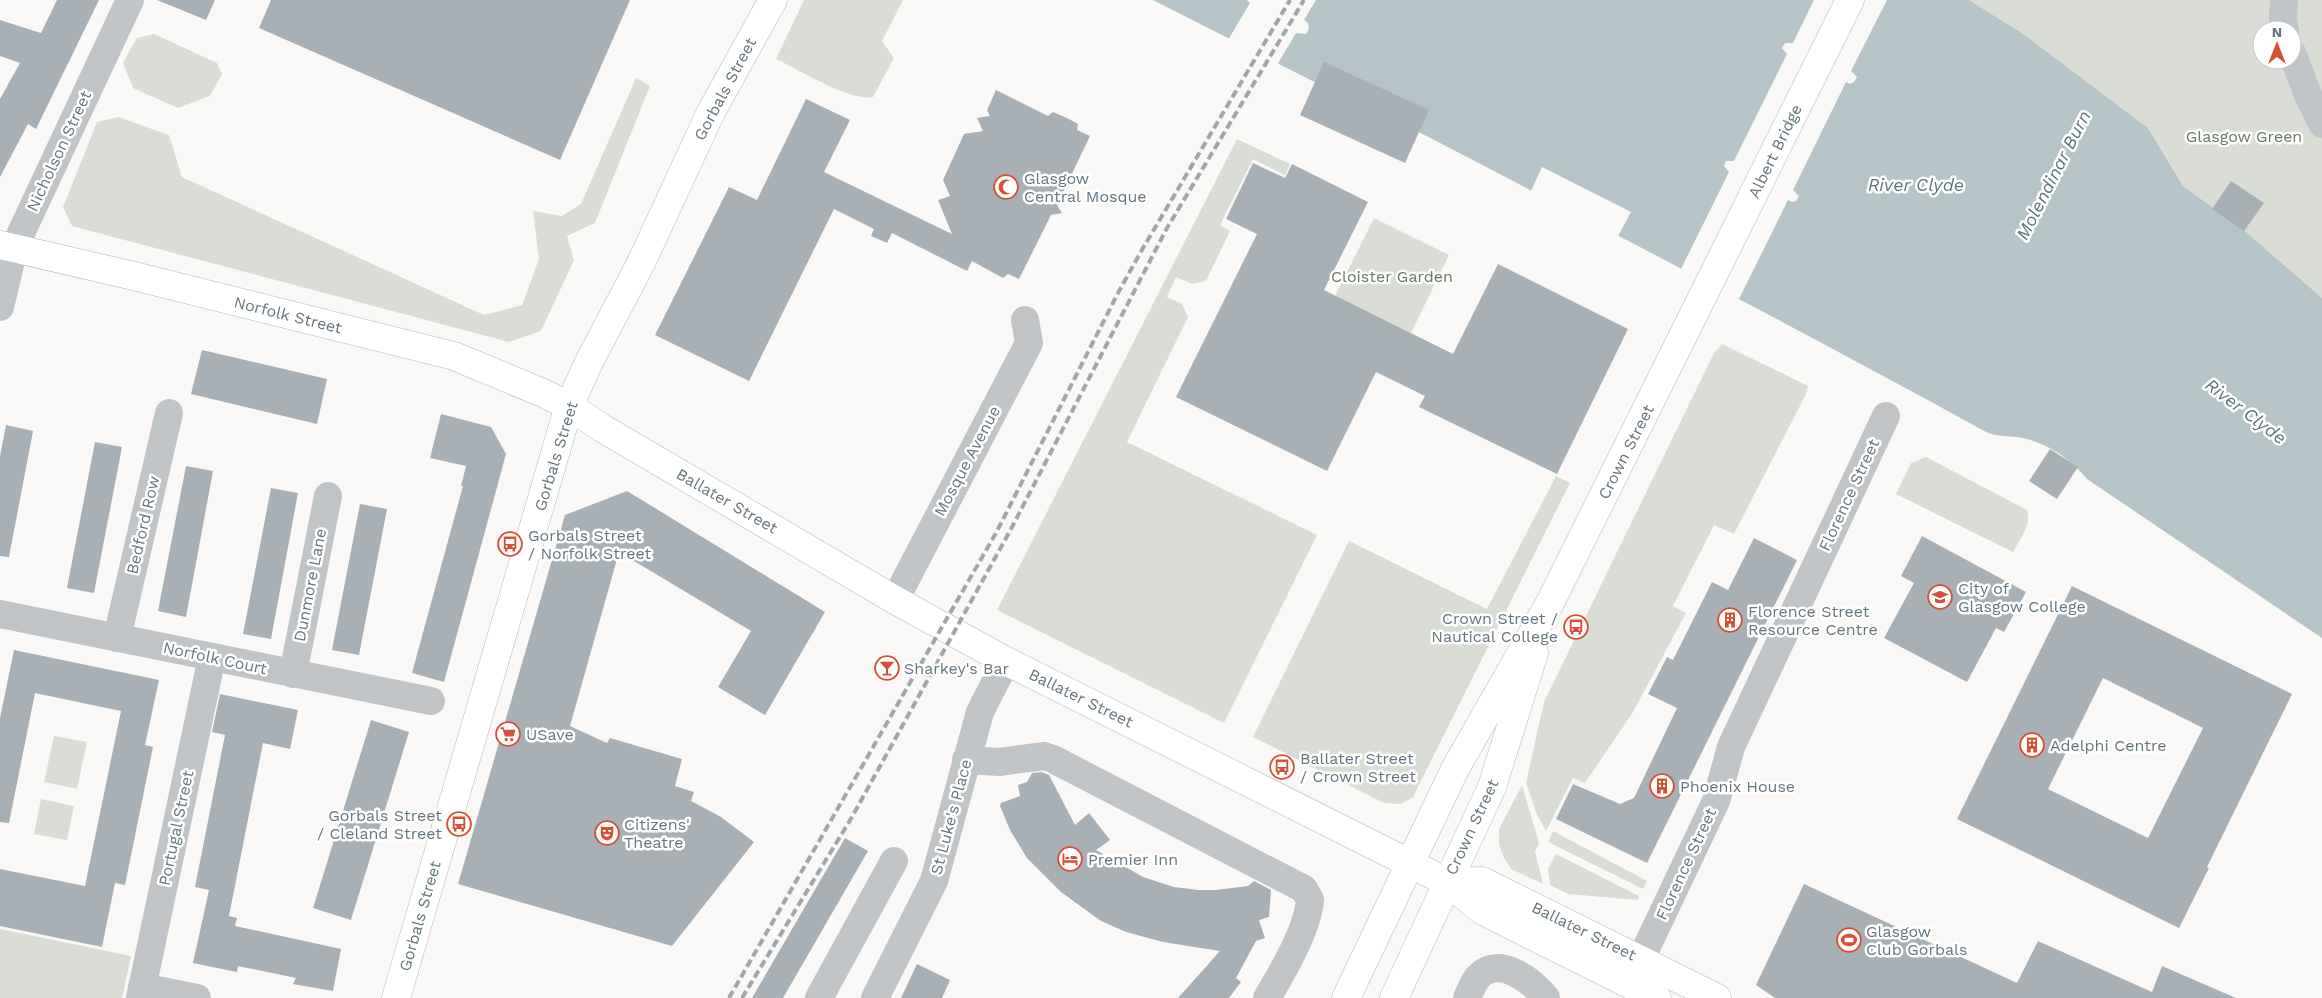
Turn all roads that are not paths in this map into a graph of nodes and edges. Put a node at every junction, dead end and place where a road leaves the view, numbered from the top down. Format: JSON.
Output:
{"nodes":[{"id":1,"x":130,"y":0,"type":"edge"},
{"id":2,"x":773,"y":0,"type":"edge"},
{"id":3,"x":1850,"y":0,"type":"edge"},
{"id":4,"x":2284,"y":0,"type":"edge"},
{"id":5,"x":2283,"y":20,"type":"edge"},
{"id":6,"x":2298,"y":70,"type":"edge"},
{"id":7,"x":2322,"y":124,"type":"edge"},
{"id":8,"x":7,"y":247,"type":"edge"},
{"id":9,"x":1701,"y":302,"type":"joint"},
{"id":10,"x":0,"y":307,"type":"edge"},
{"id":11,"x":1025,"y":320,"type":"dead end"},
{"id":12,"x":570,"y":406,"type":"junction"},
{"id":13,"x":169,"y":413,"type":"dead end"},
{"id":14,"x":1886,"y":416,"type":"dead end"},
{"id":15,"x":328,"y":496,"type":"dead end"},
{"id":16,"x":895,"y":600,"type":"junction"},
{"id":17,"x":1551,"y":601,"type":"junction"},
{"id":18,"x":0,"y":614,"type":"edge"},
{"id":19,"x":117,"y":638,"type":"junction"},
{"id":20,"x":212,"y":657,"type":"junction"},
{"id":21,"x":1006,"y":661,"type":"junction"},
{"id":22,"x":292,"y":674,"type":"junction"},
{"id":23,"x":431,"y":701,"type":"dead end"},
{"id":24,"x":966,"y":760,"type":"junction"},
{"id":25,"x":894,"y":861,"type":"dead end"},
{"id":26,"x":1409,"y":864,"type":"junction"},
{"id":27,"x":1447,"y":882,"type":"junction"},
{"id":28,"x":1641,"y":958,"type":"junction"},
{"id":29,"x":1630,"y":984,"type":"junction"},
{"id":30,"x":141,"y":992,"type":"edge"},
{"id":31,"x":197,"y":998,"type":"edge"},
{"id":32,"x":396,"y":998,"type":"edge"},
{"id":33,"x":819,"y":998,"type":"edge"},
{"id":34,"x":875,"y":998,"type":"edge"},
{"id":35,"x":1267,"y":998,"type":"edge"},
{"id":36,"x":1346,"y":998,"type":"edge"},
{"id":37,"x":1394,"y":998,"type":"edge"},
{"id":38,"x":1467,"y":998,"type":"edge"},
{"id":39,"x":1546,"y":998,"type":"edge"},
{"id":40,"x":1657,"y":998,"type":"edge"},
{"id":41,"x":1717,"y":998,"type":"edge"}],
"edges":[{"from":1,"to":8,"type":"street","name":"Nicholson Street"},
{"from":2,"to":12,"type":"main road","name":"Gorbals Street"},
{"from":3,"to":9,"type":"main road","name":"Albert Bridge"},
{"from":4,"to":5,"type":"street"},
{"from":6,"to":7,"type":"street"},
{"from":8,"to":10,"type":"street","name":"Nicholson Street"},
{"from":8,"to":12,"type":"main road","name":"Norfolk Street"},
{"from":9,"to":17,"type":"main road","name":"Crown Street"},
{"from":11,"to":16,"type":"street","name":"Mosque Avenue"},
{"from":12,"to":16,"type":"main road","name":"Ballater Street"},
{"from":12,"to":32,"type":"main road","name":"Gorbals Street"},
{"from":13,"to":19,"type":"street","name":"Bedford Row"},
{"from":14,"to":28,"type":"street","name":"Florence Street"},
{"from":15,"to":22,"type":"street","name":"Dunmore Lane"},
{"from":16,"to":21,"type":"main road","name":"Ballater Street"},
{"from":17,"to":26,"type":"main road","name":"Crown Street"},
{"from":17,"to":27,"type":"main road","name":"Crown Street"},
{"from":18,"to":19,"type":"street","name":"Norfolk Court"},
{"from":19,"to":20,"type":"street","name":"Norfolk Court"},
{"from":20,"to":22,"type":"street","name":"Norfolk Court"},
{"from":20,"to":30,"type":"street","name":"Portugal Street"},
{"from":21,"to":24,"type":"street","name":"St Luke's Place"},
{"from":21,"to":26,"type":"main road","name":"Ballater Street"},
{"from":22,"to":23,"type":"street","name":"Norfolk Court"},
{"from":24,"to":34,"type":"street","name":"St Luke's Place"},
{"from":24,"to":35,"type":"street"},
{"from":25,"to":33,"type":"street"},
{"from":26,"to":27,"type":"main road","name":"Ballater Street"},
{"from":26,"to":36,"type":"main road","name":"Crown Street"},
{"from":27,"to":28,"type":"main road","name":"Ballater Street"},
{"from":27,"to":29,"type":"main road","name":"Ballater Street"},
{"from":27,"to":37,"type":"main road","name":"Crown Street"},
{"from":28,"to":29,"type":"street","name":"Florence Street"},
{"from":28,"to":41,"type":"main road","name":"Ballater Street"},
{"from":29,"to":40,"type":"main road","name":"Ballater Street"},
{"from":30,"to":31,"type":"street"},
{"from":38,"to":39,"type":"street"}]}
